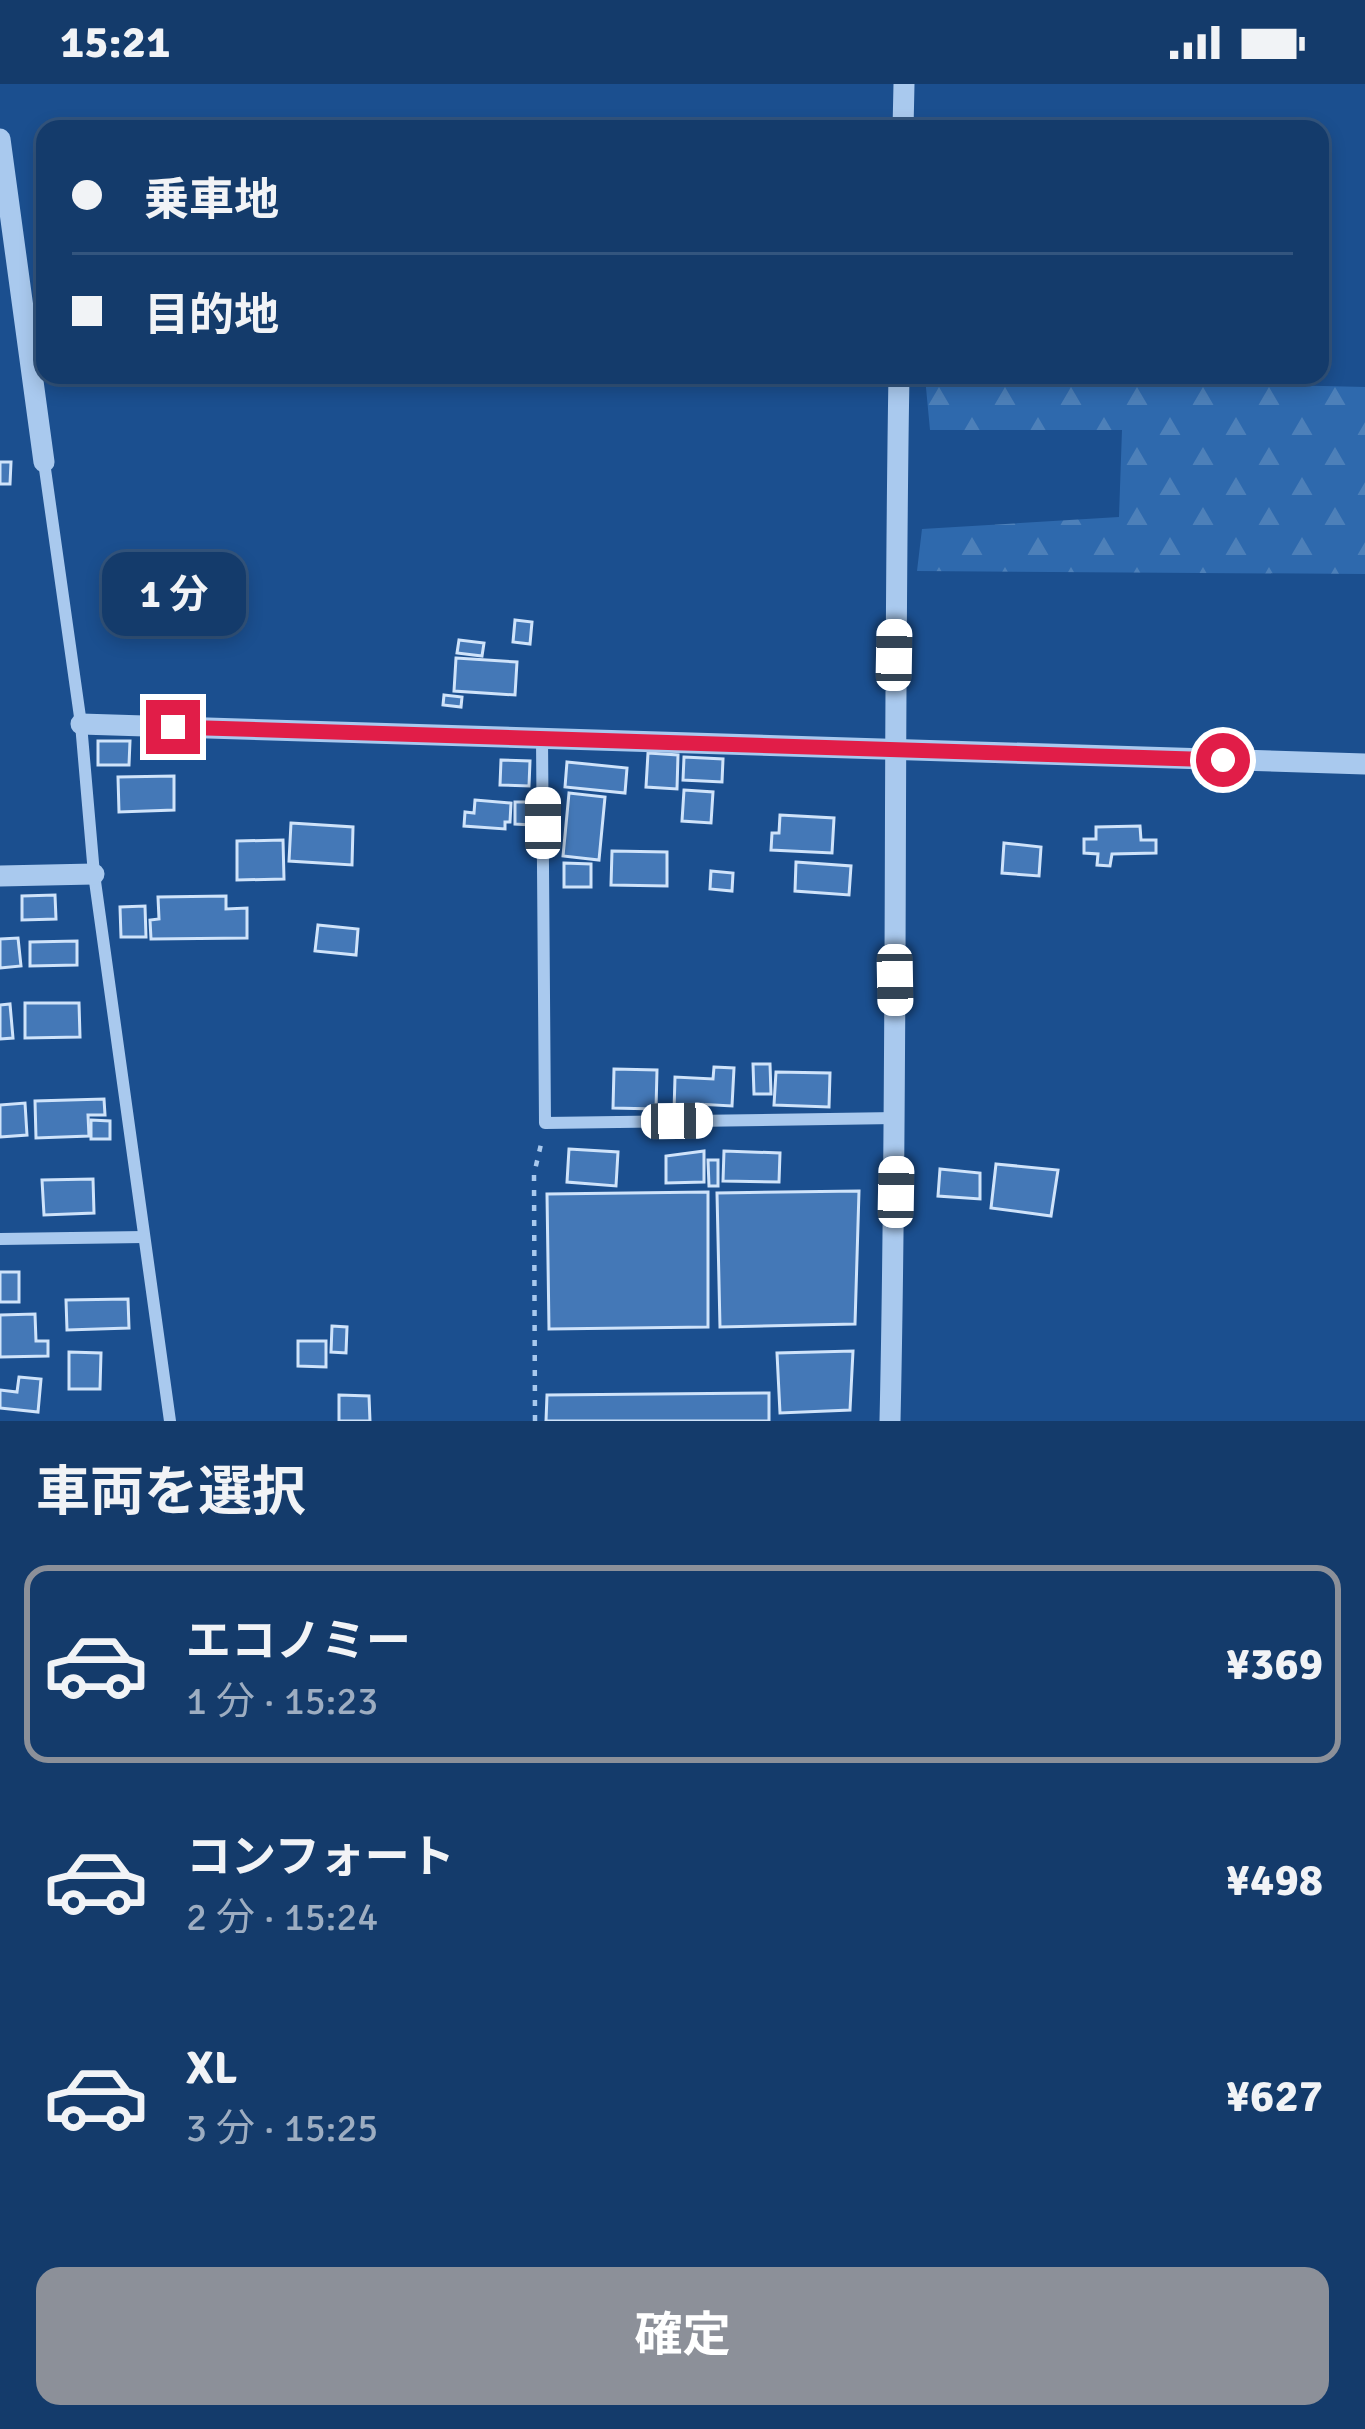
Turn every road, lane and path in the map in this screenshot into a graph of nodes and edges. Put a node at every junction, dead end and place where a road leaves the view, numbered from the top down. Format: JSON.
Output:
{"nodes":[{"id":1,"x":904,"y":84,"type":"edge"},
{"id":2,"x":903,"y":120,"type":"edge"},
{"id":3,"x":0,"y":140,"type":"edge"},
{"id":4,"x":899,"y":384,"type":"edge"},
{"id":5,"x":44,"y":462,"type":"joint"},
{"id":6,"x":81,"y":724,"type":"junction"},
{"id":7,"x":542,"y":738,"type":"junction"},
{"id":8,"x":893,"y":748,"type":"junction"},
{"id":9,"x":1365,"y":764,"type":"edge"},
{"id":10,"x":94,"y":874,"type":"junction"},
{"id":11,"x":0,"y":876,"type":"edge"},
{"id":12,"x":896,"y":1118,"type":"junction"},
{"id":13,"x":545,"y":1123,"type":"junction"},
{"id":14,"x":144,"y":1237,"type":"junction"},
{"id":15,"x":0,"y":1239,"type":"edge"},
{"id":16,"x":170,"y":1421,"type":"edge"},
{"id":17,"x":535,"y":1421,"type":"edge"},
{"id":18,"x":890,"y":1421,"type":"edge"}],
"edges":[{"from":1,"to":2,"type":"street"},
{"from":3,"to":5,"type":"street"},
{"from":4,"to":8,"type":"street"},
{"from":5,"to":6,"type":"street"},
{"from":6,"to":7,"type":"street"},
{"from":6,"to":10,"type":"street"},
{"from":7,"to":8,"type":"street"},
{"from":7,"to":13,"type":"street"},
{"from":8,"to":9,"type":"street"},
{"from":8,"to":12,"type":"street"},
{"from":10,"to":11,"type":"street"},
{"from":10,"to":14,"type":"street"},
{"from":12,"to":13,"type":"street"},
{"from":12,"to":18,"type":"street"},
{"from":13,"to":17,"type":"path"},
{"from":14,"to":15,"type":"street"},
{"from":14,"to":16,"type":"street"}]}
